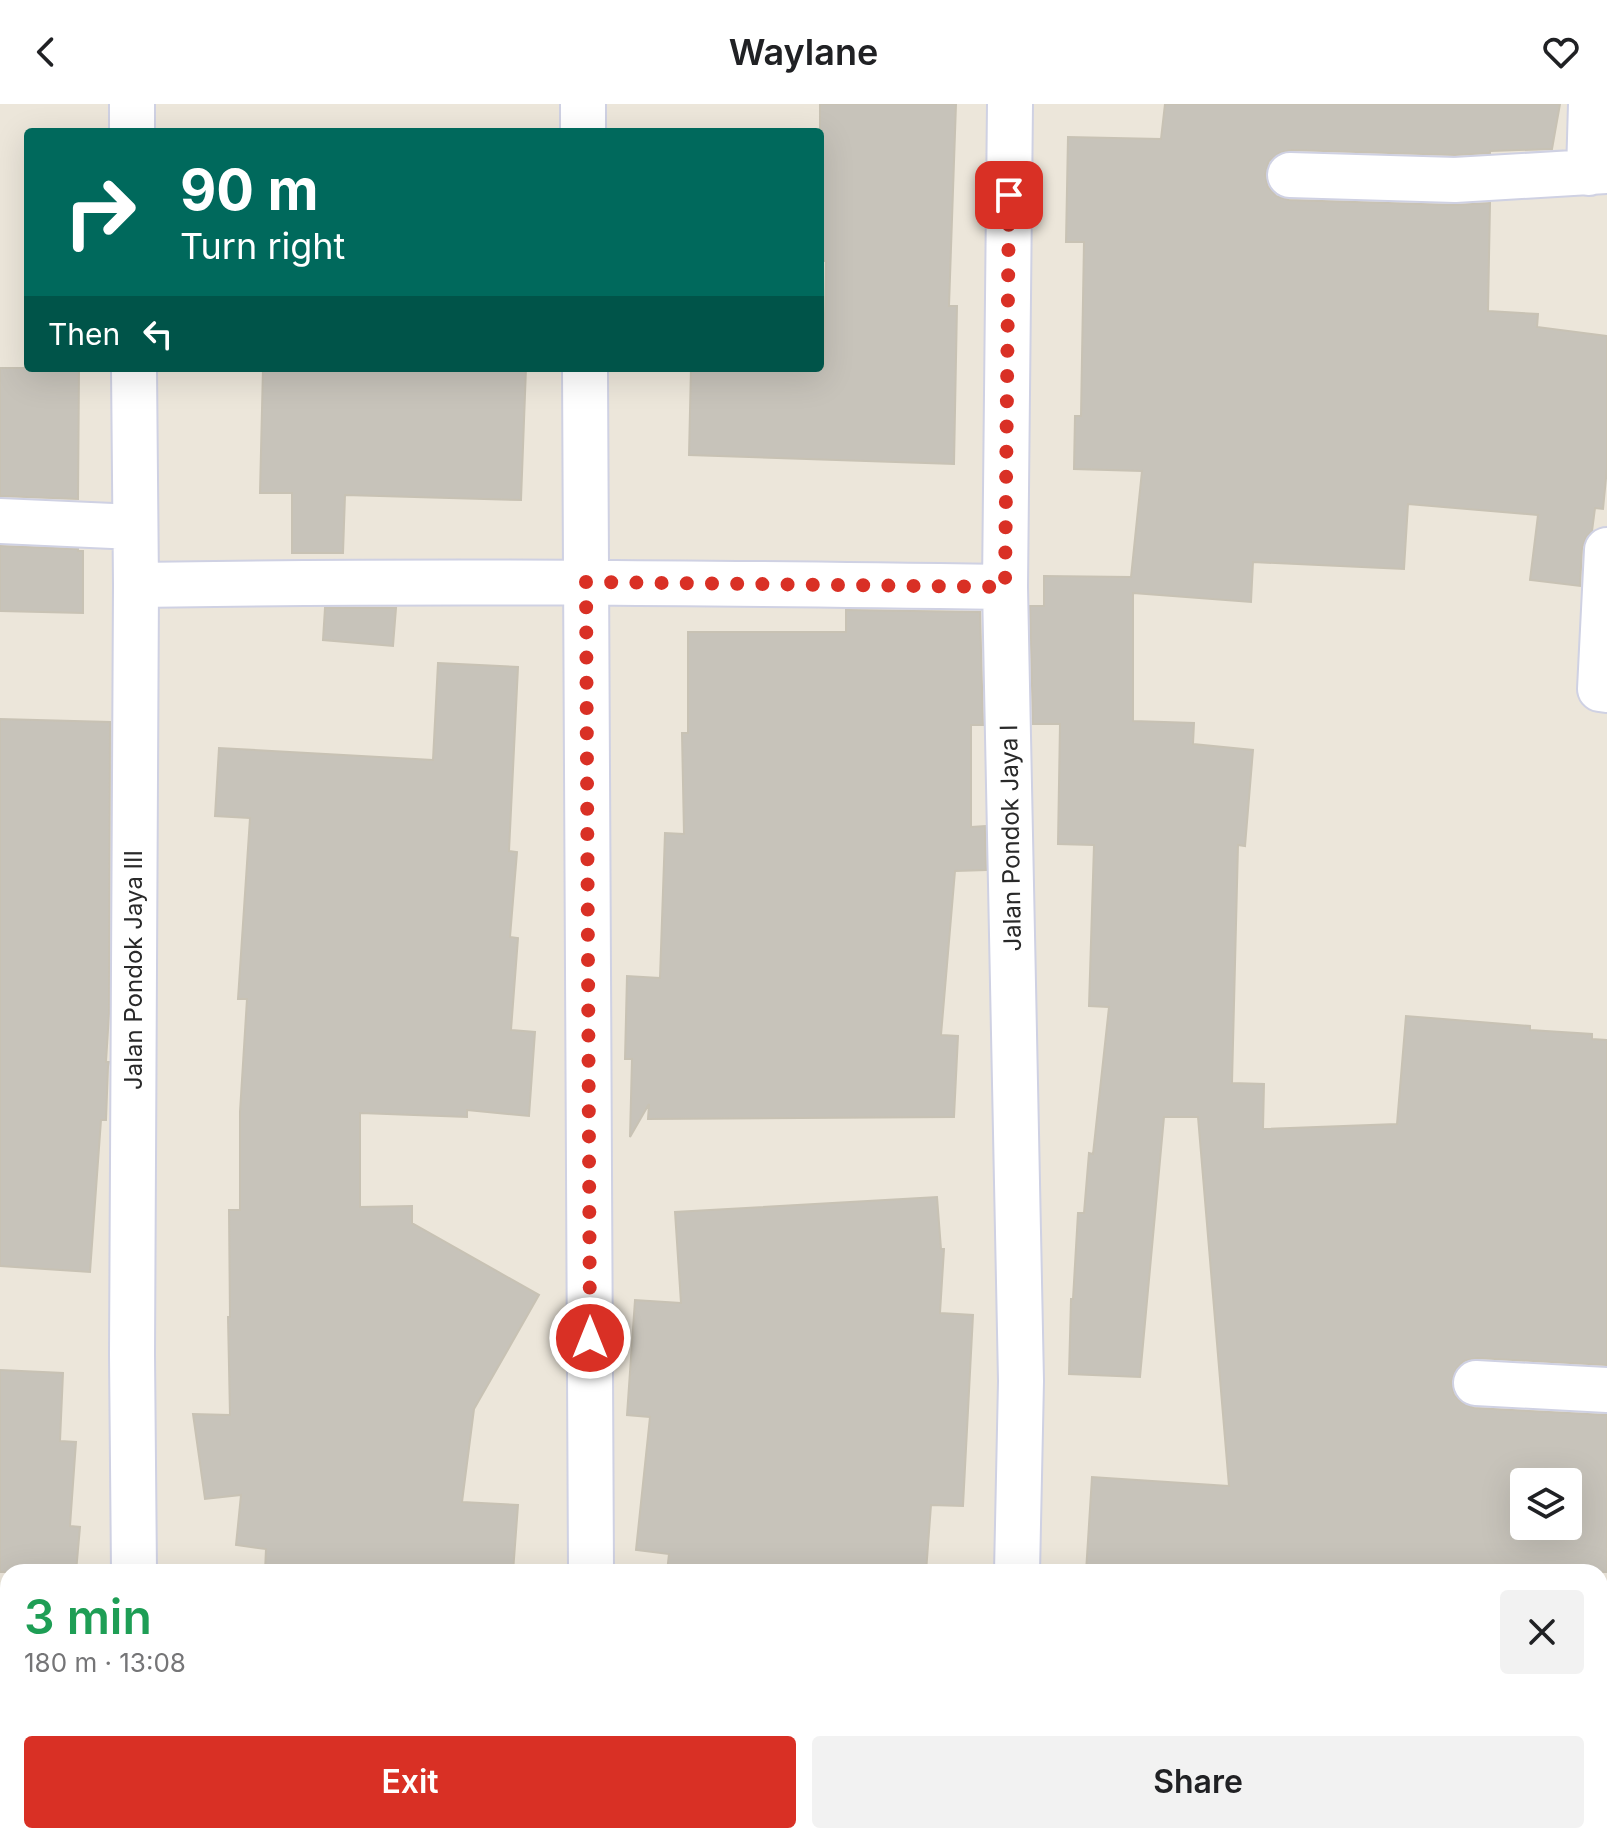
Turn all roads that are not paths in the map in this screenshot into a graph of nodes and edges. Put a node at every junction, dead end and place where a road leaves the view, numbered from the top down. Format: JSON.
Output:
{"nodes":[{"id":1,"x":132,"y":104,"type":"edge"},
{"id":2,"x":583,"y":104,"type":"edge"},
{"id":3,"x":1010,"y":104,"type":"edge"},
{"id":4,"x":1591,"y":104,"type":"edge"},
{"id":5,"x":132,"y":128,"type":"edge"},
{"id":6,"x":583,"y":128,"type":"edge"},
{"id":7,"x":1598,"y":172,"type":"edge"},
{"id":8,"x":1290,"y":175,"type":"dead end"},
{"id":9,"x":134,"y":372,"type":"edge"},
{"id":10,"x":585,"y":372,"type":"edge"},
{"id":11,"x":0,"y":521,"type":"edge"},
{"id":12,"x":135,"y":527,"type":"junction"},
{"id":13,"x":1607,"y":550,"type":"edge"},
{"id":14,"x":586,"y":582,"type":"junction"},
{"id":15,"x":136,"y":585,"type":"junction"},
{"id":16,"x":1005,"y":587,"type":"junction"},
{"id":17,"x":1607,"y":690,"type":"edge"},
{"id":18,"x":1476,"y":1383,"type":"dead end"},
{"id":19,"x":1607,"y":1390,"type":"edge"},
{"id":20,"x":134,"y":1564,"type":"edge"},
{"id":21,"x":591,"y":1564,"type":"edge"},
{"id":22,"x":1017,"y":1564,"type":"edge"}],
"edges":[{"from":1,"to":5,"type":"street"},
{"from":2,"to":6,"type":"street"},
{"from":3,"to":16,"type":"street","name":"Jalan Pondok Jaya I"},
{"from":4,"to":7,"type":"street"},
{"from":7,"to":8,"type":"street"},
{"from":9,"to":12,"type":"street","name":"Jalan Pondok Jaya III"},
{"from":10,"to":14,"type":"street"},
{"from":11,"to":12,"type":"street"},
{"from":12,"to":15,"type":"street","name":"Jalan Pondok Jaya III"},
{"from":13,"to":17,"type":"street"},
{"from":14,"to":15,"type":"street"},
{"from":14,"to":16,"type":"street"},
{"from":14,"to":21,"type":"street"},
{"from":15,"to":20,"type":"street","name":"Jalan Pondok Jaya III"},
{"from":16,"to":22,"type":"street","name":"Jalan Pondok Jaya I"},
{"from":18,"to":19,"type":"street"}]}
